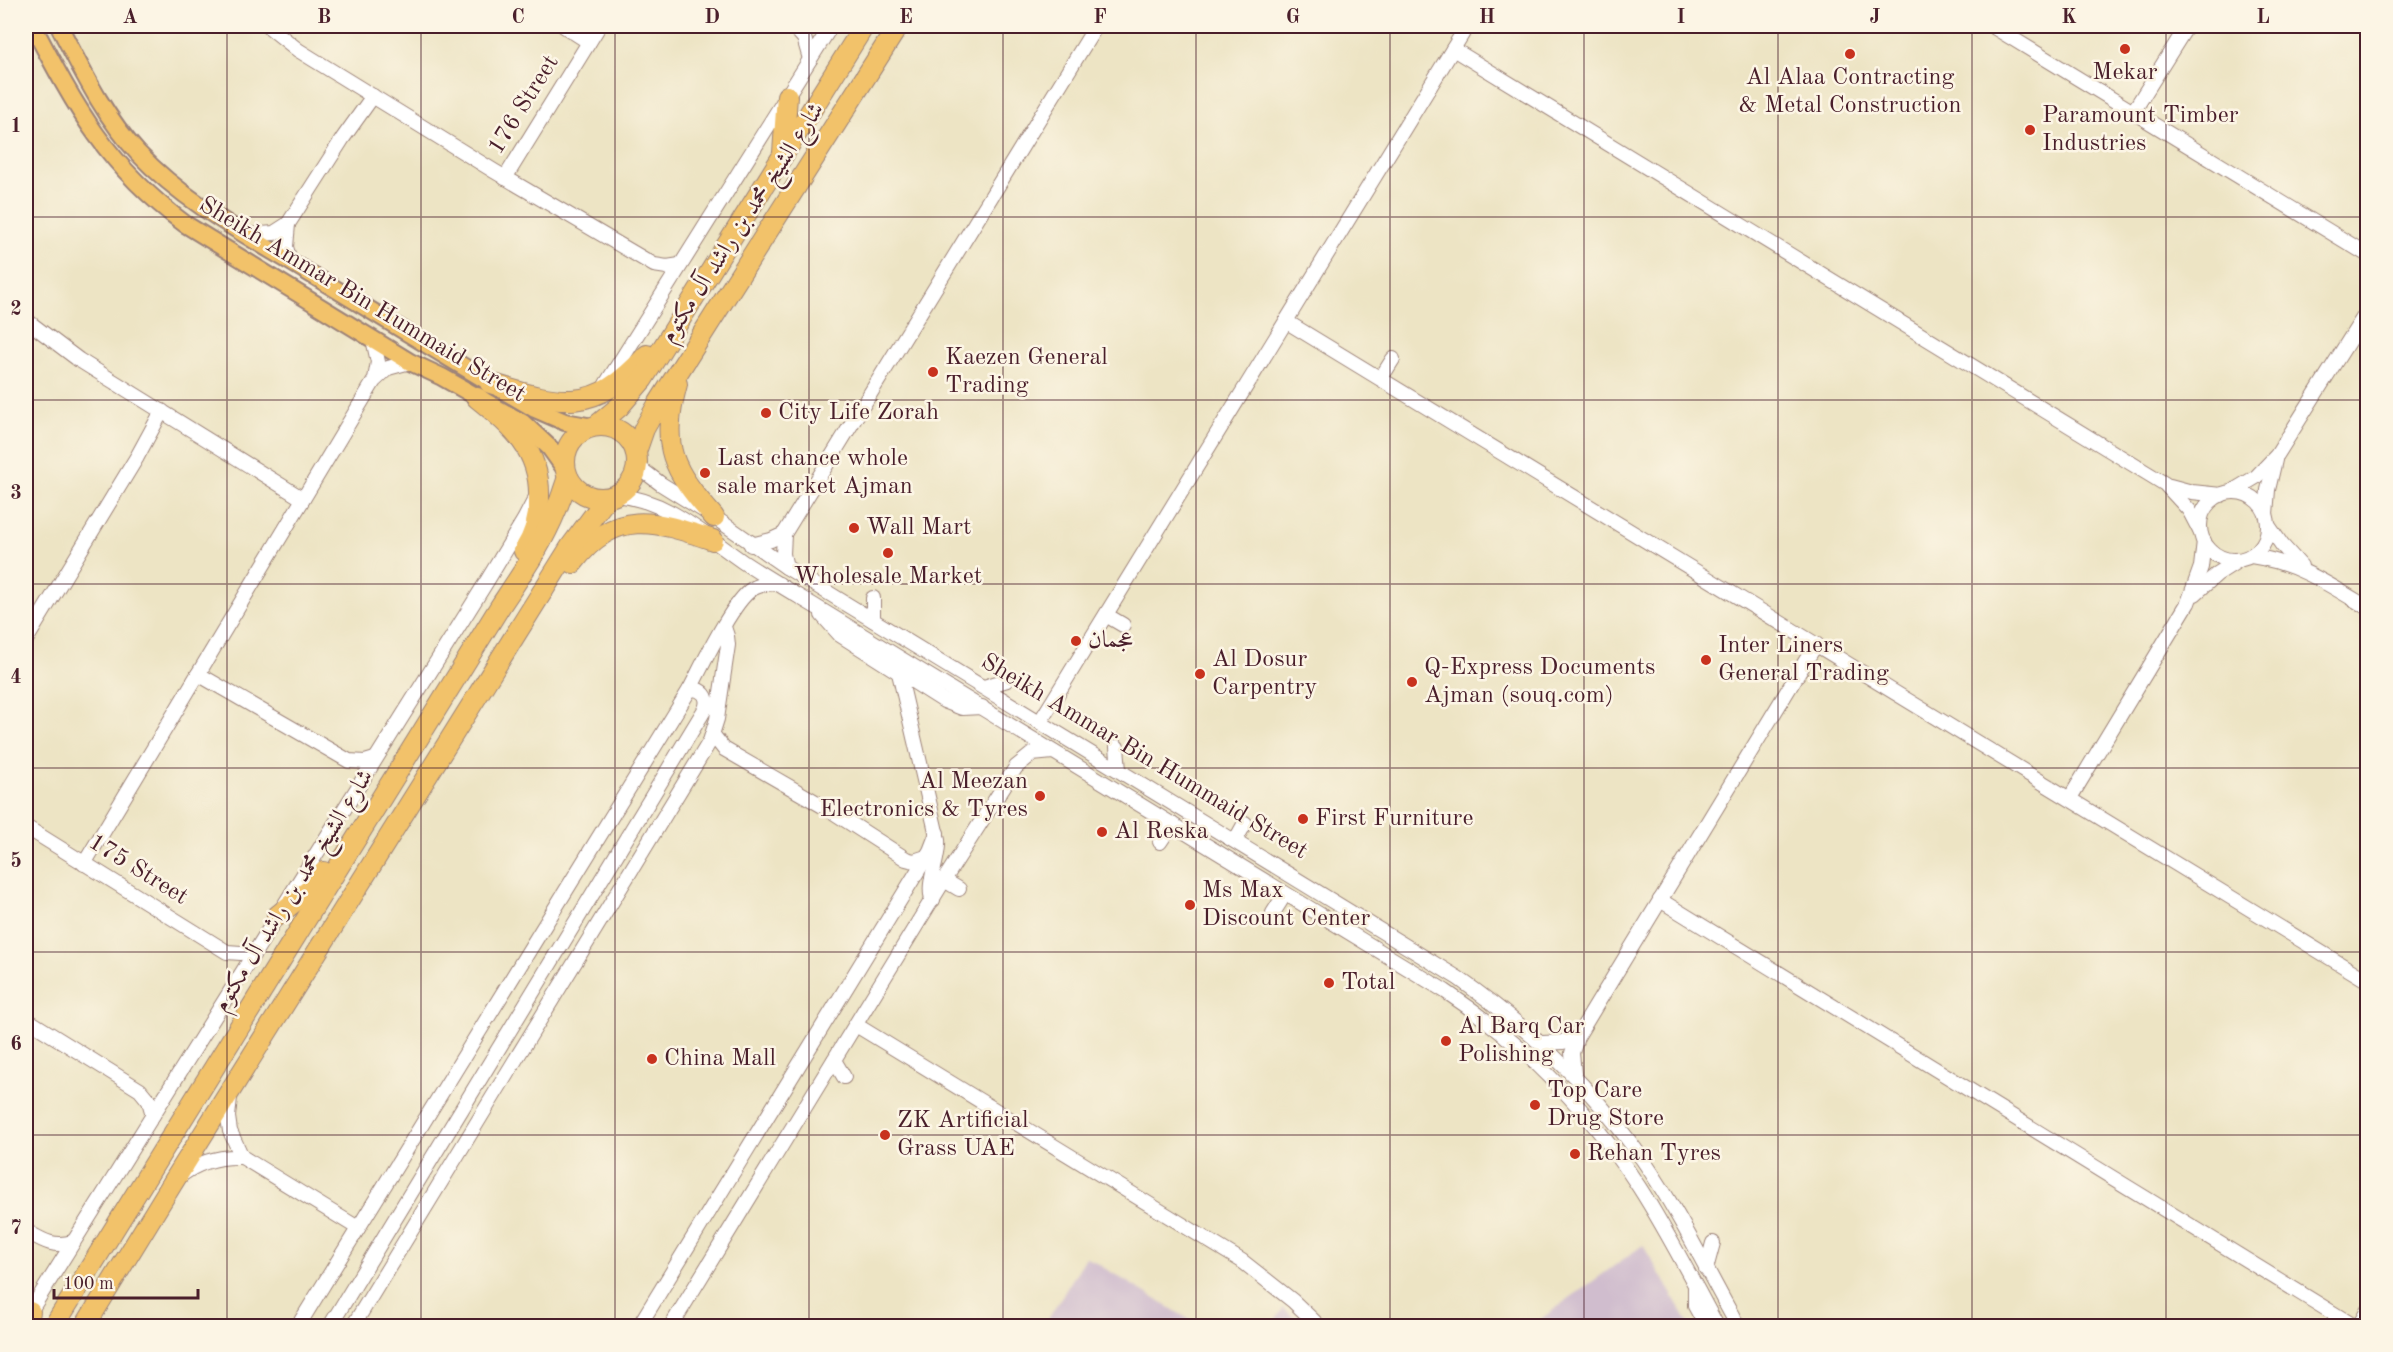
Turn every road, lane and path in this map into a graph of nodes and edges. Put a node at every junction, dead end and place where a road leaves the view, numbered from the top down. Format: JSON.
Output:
{"nodes":[{"id":1,"x":59,"y":26,"type":"edge"},
{"id":2,"x":268,"y":26,"type":"edge"},
{"id":3,"x":564,"y":26,"type":"edge"},
{"id":4,"x":575,"y":26,"type":"edge"},
{"id":5,"x":831,"y":26,"type":"edge"},
{"id":6,"x":864,"y":26,"type":"edge"},
{"id":7,"x":898,"y":26,"type":"edge"},
{"id":8,"x":1096,"y":26,"type":"edge"},
{"id":9,"x":1467,"y":26,"type":"edge"},
{"id":10,"x":1992,"y":26,"type":"edge"},
{"id":11,"x":2187,"y":26,"type":"edge"},
{"id":12,"x":31,"y":27,"type":"edge"},
{"id":13,"x":796,"y":27,"type":"edge"},
{"id":14,"x":594,"y":34,"type":"edge"},
{"id":15,"x":1453,"y":49,"type":"junction"},
{"id":16,"x":810,"y":59,"type":"junction"},
{"id":17,"x":369,"y":94,"type":"junction"},
{"id":18,"x":787,"y":96,"type":"junction"},
{"id":19,"x":2133,"y":112,"type":"junction"},
{"id":20,"x":783,"y":158,"type":"junction"},
{"id":21,"x":505,"y":178,"type":"junction"},
{"id":22,"x":288,"y":224,"type":"junction"},
{"id":23,"x":249,"y":235,"type":"junction"},
{"id":24,"x":2367,"y":255,"type":"edge"},
{"id":25,"x":290,"y":261,"type":"junction"},
{"id":26,"x":654,"y":265,"type":"junction"},
{"id":27,"x":680,"y":265,"type":"junction"},
{"id":28,"x":664,"y":290,"type":"junction"},
{"id":29,"x":2367,"y":310,"type":"edge"},
{"id":30,"x":1287,"y":322,"type":"junction"},
{"id":31,"x":28,"y":326,"type":"edge"},
{"id":32,"x":671,"y":337,"type":"junction"},
{"id":33,"x":373,"y":339,"type":"junction"},
{"id":34,"x":1393,"y":359,"type":"dead end"},
{"id":35,"x":410,"y":362,"type":"junction"},
{"id":36,"x":682,"y":367,"type":"junction"},
{"id":37,"x":1381,"y":378,"type":"junction"},
{"id":38,"x":374,"y":381,"type":"junction"},
{"id":39,"x":484,"y":391,"type":"junction"},
{"id":40,"x":598,"y":394,"type":"junction"},
{"id":41,"x":165,"y":413,"type":"junction"},
{"id":42,"x":595,"y":426,"type":"junction"},
{"id":43,"x":2277,"y":455,"type":"junction"},
{"id":44,"x":637,"y":459,"type":"junction"},
{"id":45,"x":567,"y":473,"type":"junction"},
{"id":46,"x":2165,"y":484,"type":"junction"},
{"id":47,"x":540,"y":490,"type":"junction"},
{"id":48,"x":2226,"y":494,"type":"junction"},
{"id":49,"x":612,"y":497,"type":"junction"},
{"id":50,"x":303,"y":499,"type":"junction"},
{"id":51,"x":714,"y":517,"type":"junction"},
{"id":52,"x":2267,"y":519,"type":"junction"},
{"id":53,"x":784,"y":534,"type":"junction"},
{"id":54,"x":2202,"y":536,"type":"junction"},
{"id":55,"x":713,"y":540,"type":"junction"},
{"id":56,"x":751,"y":544,"type":"junction"},
{"id":57,"x":2245,"y":558,"type":"junction"},
{"id":58,"x":744,"y":562,"type":"junction"},
{"id":59,"x":786,"y":567,"type":"junction"},
{"id":60,"x":2307,"y":572,"type":"junction"},
{"id":61,"x":779,"y":584,"type":"junction"},
{"id":62,"x":746,"y":594,"type":"junction"},
{"id":63,"x":873,"y":598,"type":"dead end"},
{"id":64,"x":2188,"y":603,"type":"junction"},
{"id":65,"x":501,"y":605,"type":"junction"},
{"id":66,"x":818,"y":608,"type":"junction"},
{"id":67,"x":2367,"y":609,"type":"edge"},
{"id":68,"x":529,"y":615,"type":"junction"},
{"id":69,"x":1106,"y":615,"type":"junction"},
{"id":70,"x":873,"y":620,"type":"junction"},
{"id":71,"x":1123,"y":625,"type":"dead end"},
{"id":72,"x":724,"y":627,"type":"junction"},
{"id":73,"x":27,"y":635,"type":"edge"},
{"id":74,"x":1816,"y":644,"type":"junction"},
{"id":75,"x":898,"y":673,"type":"junction"},
{"id":76,"x":198,"y":674,"type":"junction"},
{"id":77,"x":1007,"y":680,"type":"dead end"},
{"id":78,"x":984,"y":687,"type":"junction"},
{"id":79,"x":690,"y":690,"type":"junction"},
{"id":80,"x":982,"y":707,"type":"junction"},
{"id":81,"x":1040,"y":722,"type":"junction"},
{"id":82,"x":1018,"y":730,"type":"junction"},
{"id":83,"x":713,"y":735,"type":"junction"},
{"id":84,"x":1117,"y":747,"type":"dead end"},
{"id":85,"x":1053,"y":752,"type":"junction"},
{"id":86,"x":375,"y":759,"type":"junction"},
{"id":87,"x":349,"y":761,"type":"junction"},
{"id":88,"x":1016,"y":767,"type":"junction"},
{"id":89,"x":1119,"y":770,"type":"junction"},
{"id":90,"x":359,"y":784,"type":"junction"},
{"id":91,"x":2070,"y":798,"type":"junction"},
{"id":92,"x":1245,"y":823,"type":"dead end"},
{"id":93,"x":1172,"y":824,"type":"junction"},
{"id":94,"x":26,"y":827,"type":"edge"},
{"id":95,"x":937,"y":833,"type":"junction"},
{"id":96,"x":359,"y":836,"type":"junction"},
{"id":97,"x":1235,"y":841,"type":"junction"},
{"id":98,"x":1160,"y":843,"type":"dead end"},
{"id":99,"x":926,"y":857,"type":"junction"},
{"id":100,"x":84,"y":864,"type":"junction"},
{"id":101,"x":944,"y":880,"type":"junction"},
{"id":102,"x":958,"y":889,"type":"dead end"},
{"id":103,"x":1285,"y":894,"type":"junction"},
{"id":104,"x":933,"y":900,"type":"junction"},
{"id":105,"x":1660,"y":900,"type":"junction"},
{"id":106,"x":1273,"y":913,"type":"dead end"},
{"id":107,"x":277,"y":916,"type":"junction"},
{"id":108,"x":255,"y":950,"type":"junction"},
{"id":109,"x":227,"y":952,"type":"junction"},
{"id":110,"x":237,"y":979,"type":"junction"},
{"id":111,"x":2367,"y":981,"type":"edge"},
{"id":112,"x":26,"y":1019,"type":"edge"},
{"id":113,"x":856,"y":1025,"type":"junction"},
{"id":114,"x":1581,"y":1030,"type":"junction"},
{"id":115,"x":1543,"y":1043,"type":"junction"},
{"id":116,"x":834,"y":1060,"type":"junction"},
{"id":117,"x":1574,"y":1076,"type":"junction"},
{"id":118,"x":844,"y":1077,"type":"dead end"},
{"id":119,"x":169,"y":1089,"type":"junction"},
{"id":120,"x":231,"y":1089,"type":"junction"},
{"id":121,"x":140,"y":1090,"type":"junction"},
{"id":122,"x":153,"y":1115,"type":"junction"},
{"id":123,"x":402,"y":1154,"type":"junction"},
{"id":124,"x":242,"y":1157,"type":"junction"},
{"id":125,"x":426,"y":1168,"type":"junction"},
{"id":126,"x":172,"y":1184,"type":"junction"},
{"id":127,"x":358,"y":1228,"type":"junction"},
{"id":128,"x":26,"y":1231,"type":"edge"},
{"id":129,"x":73,"y":1242,"type":"junction"},
{"id":130,"x":1713,"y":1243,"type":"dead end"},
{"id":131,"x":48,"y":1244,"type":"junction"},
{"id":132,"x":391,"y":1264,"type":"junction"},
{"id":133,"x":56,"y":1268,"type":"junction"},
{"id":134,"x":1706,"y":1269,"type":"junction"},
{"id":135,"x":357,"y":1282,"type":"junction"},
{"id":136,"x":1695,"y":1286,"type":"junction"},
{"id":137,"x":2367,"y":1310,"type":"edge"},
{"id":138,"x":27,"y":1319,"type":"edge"},
{"id":139,"x":54,"y":1326,"type":"edge"},
{"id":140,"x":85,"y":1326,"type":"edge"},
{"id":141,"x":298,"y":1326,"type":"edge"},
{"id":142,"x":330,"y":1326,"type":"edge"},
{"id":143,"x":353,"y":1326,"type":"edge"},
{"id":144,"x":639,"y":1326,"type":"edge"},
{"id":145,"x":671,"y":1326,"type":"edge"},
{"id":146,"x":1319,"y":1326,"type":"edge"},
{"id":147,"x":1706,"y":1326,"type":"edge"},
{"id":148,"x":1717,"y":1326,"type":"edge"},
{"id":149,"x":1738,"y":1326,"type":"edge"},
{"id":150,"x":2356,"y":1326,"type":"edge"}],
"edges":[{"from":1,"to":23,"type":"main road","name":"Sheikh Ammar Bin Hummaid Street"},
{"from":2,"to":17,"type":"street"},
{"from":3,"to":14,"type":"street"},
{"from":4,"to":14,"type":"street"},
{"from":5,"to":13,"type":"street"},
{"from":5,"to":16,"type":"street"},
{"from":6,"to":20,"type":"highway","name":"شارع الشيخ محمد بن راشد آل مكتوم"},
{"from":7,"to":36,"type":"highway","name":"شارع الشيخ محمد بن راشد آل مكتوم"},
{"from":8,"to":53,"type":"street"},
{"from":9,"to":15,"type":"street"},
{"from":10,"to":19,"type":"street"},
{"from":11,"to":19,"type":"street"},
{"from":12,"to":33,"type":"main road","name":"Sheikh Ammar Bin Hummaid Street"},
{"from":13,"to":16,"type":"street"},
{"from":14,"to":21,"type":"street","name":"176 Street"},
{"from":15,"to":30,"type":"street"},
{"from":15,"to":46,"type":"street"},
{"from":16,"to":18,"type":"street"},
{"from":17,"to":21,"type":"street"},
{"from":17,"to":22,"type":"street"},
{"from":18,"to":20,"type":"highway"},
{"from":18,"to":27,"type":"street"},
{"from":19,"to":24,"type":"street"},
{"from":20,"to":32,"type":"highway","name":"شارع الشيخ محمد بن راشد آل مكتوم"},
{"from":21,"to":26,"type":"street"},
{"from":22,"to":23,"type":"street"},
{"from":22,"to":25,"type":"street"},
{"from":23,"to":25,"type":"main road","name":"Sheikh Ammar Bin Hummaid Street"},
{"from":25,"to":39,"type":"main road","name":"Sheikh Ammar Bin Hummaid Street"},
{"from":26,"to":27,"type":"street"},
{"from":26,"to":28,"type":"street"},
{"from":27,"to":28,"type":"street"},
{"from":28,"to":40,"type":"street"},
{"from":29,"to":43,"type":"street"},
{"from":30,"to":37,"type":"street"},
{"from":30,"to":69,"type":"street"},
{"from":31,"to":41,"type":"street"},
{"from":32,"to":40,"type":"highway"},
{"from":32,"to":42,"type":"highway","name":"شارع الشيخ محمد بن راشد آل مكتوم"},
{"from":33,"to":35,"type":"main road","name":"Sheikh Ammar Bin Hummaid Street"},
{"from":33,"to":38,"type":"street"},
{"from":34,"to":37,"type":"street"},
{"from":35,"to":38,"type":"street"},
{"from":35,"to":39,"type":"main road","name":"Sheikh Ammar Bin Hummaid Street"},
{"from":36,"to":44,"type":"highway","name":"شارع الشيخ محمد بن راشد آل مكتوم"},
{"from":36,"to":51,"type":"highway"},
{"from":37,"to":74,"type":"street"},
{"from":38,"to":50,"type":"street"},
{"from":39,"to":40,"type":"highway"},
{"from":39,"to":42,"type":"main road","name":"Sheikh Ammar Bin Hummaid Street"},
{"from":39,"to":45,"type":"main road","name":"Sheikh Ammar Bin Hummaid Street"},
{"from":39,"to":47,"type":"highway"},
{"from":41,"to":50,"type":"street"},
{"from":41,"to":73,"type":"street"},
{"from":42,"to":44,"type":"highway"},
{"from":42,"to":45,"type":"highway"},
{"from":43,"to":48,"type":"street"},
{"from":43,"to":52,"type":"street"},
{"from":44,"to":49,"type":"highway"},
{"from":44,"to":51,"type":"street","name":"Sheikh Ammar Bin Hummaid Street"},
{"from":45,"to":49,"type":"highway"},
{"from":45,"to":65,"type":"highway","name":"شارع الشيخ محمد بن راشد آل مكتوم"},
{"from":46,"to":48,"type":"street"},
{"from":46,"to":54,"type":"street"},
{"from":47,"to":65,"type":"highway"},
{"from":47,"to":86,"type":"street"},
{"from":48,"to":52,"type":"street"},
{"from":48,"to":54,"type":"street"},
{"from":49,"to":55,"type":"street","name":"Sheikh Ammar Bin Hummaid Street"},
{"from":49,"to":68,"type":"highway"},
{"from":50,"to":76,"type":"street"},
{"from":51,"to":56,"type":"street","name":"Sheikh Ammar Bin Hummaid Street"},
{"from":52,"to":57,"type":"street"},
{"from":52,"to":60,"type":"street"},
{"from":53,"to":56,"type":"street"},
{"from":53,"to":59,"type":"street"},
{"from":54,"to":57,"type":"street"},
{"from":54,"to":64,"type":"street"},
{"from":55,"to":58,"type":"street","name":"Sheikh Ammar Bin Hummaid Street"},
{"from":55,"to":68,"type":"highway"},
{"from":56,"to":59,"type":"street","name":"Sheikh Ammar Bin Hummaid Street"},
{"from":57,"to":60,"type":"street"},
{"from":57,"to":64,"type":"street"},
{"from":58,"to":61,"type":"street","name":"Sheikh Ammar Bin Hummaid Street"},
{"from":58,"to":62,"type":"street"},
{"from":59,"to":70,"type":"street","name":"Sheikh Ammar Bin Hummaid Street"},
{"from":60,"to":67,"type":"street"},
{"from":61,"to":62,"type":"street"},
{"from":61,"to":66,"type":"street","name":"Sheikh Ammar Bin Hummaid Street"},
{"from":62,"to":72,"type":"street"},
{"from":63,"to":70,"type":"street"},
{"from":64,"to":91,"type":"street"},
{"from":65,"to":96,"type":"highway","name":"شارع الشيخ محمد بن راشد آل مكتوم"},
{"from":66,"to":75,"type":"street"},
{"from":66,"to":80,"type":"street","name":"Sheikh Ammar Bin Hummaid Street"},
{"from":68,"to":120,"type":"highway"},
{"from":69,"to":71,"type":"street"},
{"from":69,"to":81,"type":"street"},
{"from":70,"to":78,"type":"street","name":"Sheikh Ammar Bin Hummaid Street"},
{"from":72,"to":79,"type":"street"},
{"from":72,"to":83,"type":"street"},
{"from":74,"to":91,"type":"street"},
{"from":74,"to":105,"type":"street"},
{"from":75,"to":80,"type":"street"},
{"from":75,"to":95,"type":"street"},
{"from":76,"to":87,"type":"street"},
{"from":76,"to":100,"type":"street"},
{"from":77,"to":78,"type":"street"},
{"from":78,"to":81,"type":"street","name":"Sheikh Ammar Bin Hummaid Street"},
{"from":79,"to":123,"type":"street"},
{"from":79,"to":125,"type":"street"},
{"from":80,"to":82,"type":"street","name":"Sheikh Ammar Bin Hummaid Street"},
{"from":81,"to":89,"type":"street","name":"Sheikh Ammar Bin Hummaid Street"},
{"from":82,"to":85,"type":"street","name":"Sheikh Ammar Bin Hummaid Street"},
{"from":82,"to":88,"type":"street"},
{"from":83,"to":99,"type":"street"},
{"from":83,"to":132,"type":"street"},
{"from":84,"to":89,"type":"street"},
{"from":85,"to":88,"type":"street"},
{"from":85,"to":93,"type":"street","name":"Sheikh Ammar Bin Hummaid Street"},
{"from":86,"to":87,"type":"street"},
{"from":86,"to":90,"type":"street"},
{"from":87,"to":90,"type":"street"},
{"from":88,"to":101,"type":"street"},
{"from":89,"to":97,"type":"street","name":"Sheikh Ammar Bin Hummaid Street"},
{"from":90,"to":107,"type":"street"},
{"from":91,"to":111,"type":"street"},
{"from":92,"to":97,"type":"street"},
{"from":93,"to":98,"type":"street"},
{"from":93,"to":103,"type":"street","name":"Sheikh Ammar Bin Hummaid Street"},
{"from":94,"to":100,"type":"street","name":"175 Street"},
{"from":95,"to":99,"type":"street"},
{"from":95,"to":104,"type":"street"},
{"from":96,"to":107,"type":"highway"},
{"from":96,"to":139,"type":"highway","name":"شارع الشيخ محمد بن راشد آل مكتوم"},
{"from":97,"to":115,"type":"street","name":"Sheikh Ammar Bin Hummaid Street"},
{"from":99,"to":144,"type":"street"},
{"from":100,"to":109,"type":"street","name":"175 Street"},
{"from":101,"to":102,"type":"street"},
{"from":101,"to":104,"type":"street"},
{"from":103,"to":106,"type":"street"},
{"from":103,"to":136,"type":"street","name":"Sheikh Ammar Bin Hummaid Street"},
{"from":104,"to":113,"type":"street"},
{"from":105,"to":114,"type":"street"},
{"from":105,"to":150,"type":"street"},
{"from":107,"to":108,"type":"street"},
{"from":108,"to":109,"type":"street"},
{"from":108,"to":110,"type":"street"},
{"from":109,"to":110,"type":"street"},
{"from":110,"to":119,"type":"street"},
{"from":112,"to":121,"type":"street"},
{"from":113,"to":116,"type":"street"},
{"from":113,"to":146,"type":"street"},
{"from":114,"to":115,"type":"street"},
{"from":114,"to":117,"type":"street"},
{"from":115,"to":117,"type":"street","name":"Sheikh Ammar Bin Hummaid Street"},
{"from":116,"to":118,"type":"street"},
{"from":116,"to":145,"type":"street"},
{"from":117,"to":134,"type":"street","name":"Sheikh Ammar Bin Hummaid Street"},
{"from":119,"to":121,"type":"street"},
{"from":119,"to":122,"type":"street"},
{"from":120,"to":124,"type":"street"},
{"from":120,"to":126,"type":"highway"},
{"from":121,"to":122,"type":"street"},
{"from":122,"to":129,"type":"street"},
{"from":123,"to":125,"type":"street"},
{"from":123,"to":127,"type":"street"},
{"from":124,"to":126,"type":"street"},
{"from":124,"to":127,"type":"street"},
{"from":125,"to":135,"type":"street"},
{"from":126,"to":140,"type":"highway"},
{"from":127,"to":141,"type":"street"},
{"from":128,"to":131,"type":"street"},
{"from":129,"to":131,"type":"street"},
{"from":129,"to":133,"type":"street"},
{"from":130,"to":134,"type":"street"},
{"from":131,"to":133,"type":"street"},
{"from":132,"to":135,"type":"street"},
{"from":132,"to":143,"type":"street"},
{"from":133,"to":138,"type":"street"},
{"from":134,"to":149,"type":"street","name":"Sheikh Ammar Bin Hummaid Street"},
{"from":135,"to":142,"type":"street"},
{"from":136,"to":147,"type":"street"},
{"from":136,"to":148,"type":"street","name":"Sheikh Ammar Bin Hummaid Street"},
{"from":137,"to":150,"type":"street"}]}
